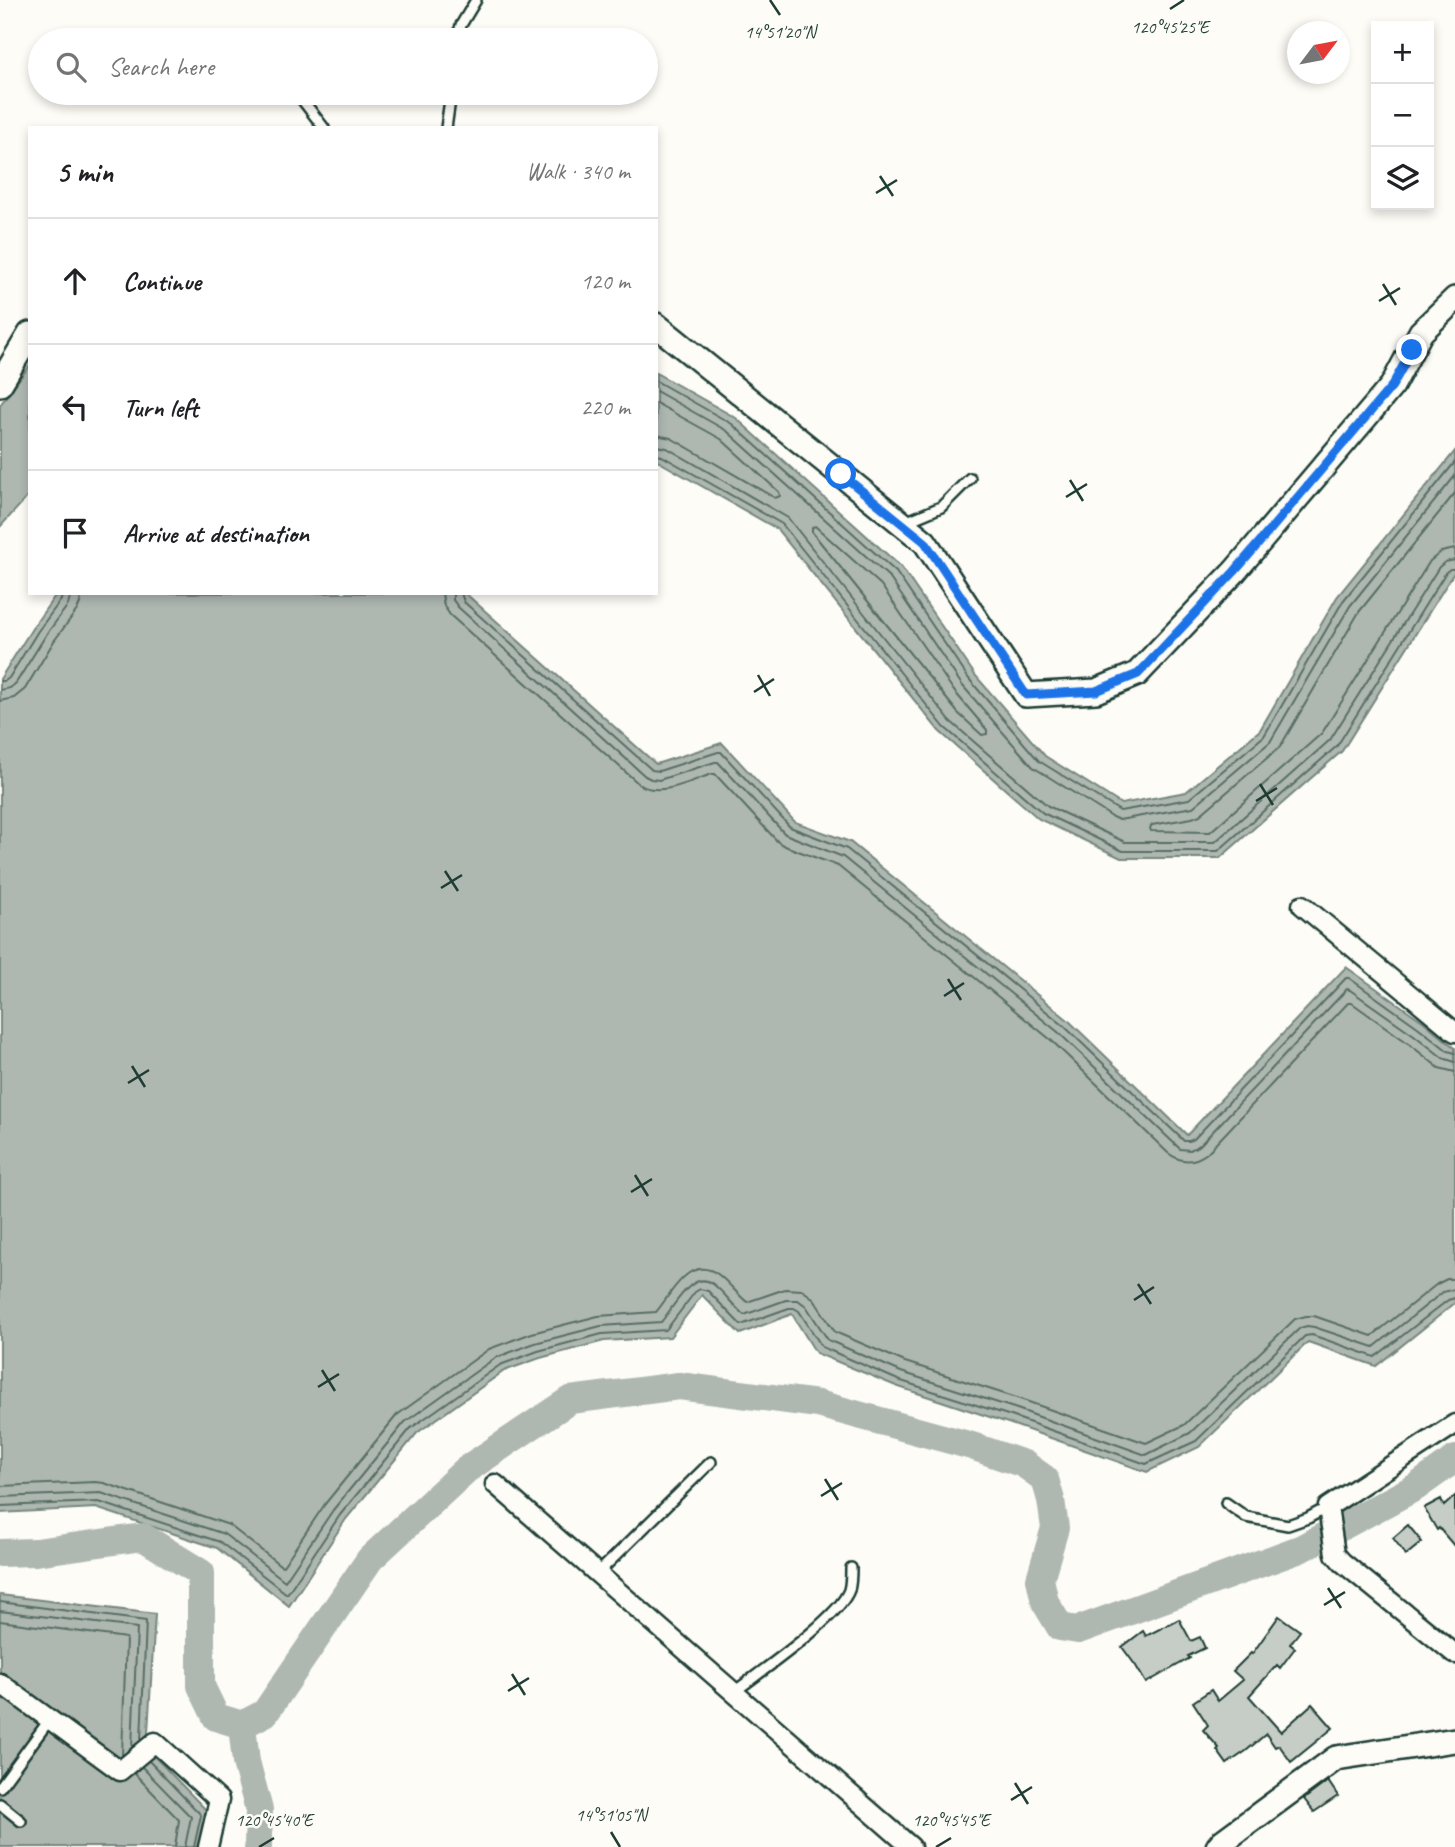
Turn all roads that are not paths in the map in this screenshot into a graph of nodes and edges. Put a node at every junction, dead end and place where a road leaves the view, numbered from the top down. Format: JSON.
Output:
{"nodes":[{"id":1,"x":476,"y":0,"type":"edge"},
{"id":2,"x":460,"y":28,"type":"edge"},
{"id":3,"x":306,"y":105,"type":"edge"},
{"id":4,"x":449,"y":105,"type":"edge"},
{"id":5,"x":322,"y":126,"type":"edge"},
{"id":6,"x":446,"y":126,"type":"edge"},
{"id":7,"x":1455,"y":299,"type":"edge"},
{"id":8,"x":658,"y":327,"type":"edge"},
{"id":9,"x":28,"y":337,"type":"edge"},
{"id":10,"x":0,"y":384,"type":"edge"},
{"id":11,"x":970,"y":478,"type":"dead end"},
{"id":12,"x":902,"y":524,"type":"junction"},
{"id":13,"x":1302,"y":905,"type":"dead end"},
{"id":14,"x":1455,"y":1032,"type":"edge"},
{"id":15,"x":1455,"y":1424,"type":"edge"},
{"id":16,"x":711,"y":1462,"type":"dead end"},
{"id":17,"x":495,"y":1484,"type":"dead end"},
{"id":18,"x":1226,"y":1503,"type":"dead end"},
{"id":19,"x":1328,"y":1507,"type":"junction"},
{"id":20,"x":851,"y":1568,"type":"dead end"},
{"id":21,"x":597,"y":1573,"type":"junction"},
{"id":22,"x":1455,"y":1654,"type":"edge"},
{"id":23,"x":0,"y":1683,"type":"edge"},
{"id":24,"x":734,"y":1692,"type":"junction"},
{"id":25,"x":50,"y":1720,"type":"junction"},
{"id":26,"x":1455,"y":1741,"type":"edge"},
{"id":27,"x":0,"y":1787,"type":"edge"},
{"id":28,"x":0,"y":1804,"type":"edge"},
{"id":29,"x":21,"y":1821,"type":"dead end"},
{"id":30,"x":208,"y":1847,"type":"edge"},
{"id":31,"x":911,"y":1847,"type":"edge"},
{"id":32,"x":1218,"y":1847,"type":"edge"}],
"edges":[{"from":1,"to":2,"type":"lane"},
{"from":3,"to":5,"type":"lane"},
{"from":4,"to":6,"type":"lane"},
{"from":7,"to":12,"type":"street"},
{"from":8,"to":12,"type":"street"},
{"from":9,"to":10,"type":"street"},
{"from":11,"to":12,"type":"lane"},
{"from":13,"to":14,"type":"street"},
{"from":15,"to":19,"type":"street"},
{"from":16,"to":21,"type":"lane"},
{"from":17,"to":21,"type":"street"},
{"from":18,"to":19,"type":"lane"},
{"from":19,"to":22,"type":"street"},
{"from":20,"to":24,"type":"lane"},
{"from":21,"to":24,"type":"street"},
{"from":23,"to":25,"type":"street"},
{"from":24,"to":31,"type":"street"},
{"from":25,"to":27,"type":"lane"},
{"from":25,"to":30,"type":"street"},
{"from":26,"to":32,"type":"street"},
{"from":28,"to":29,"type":"lane"}]}
